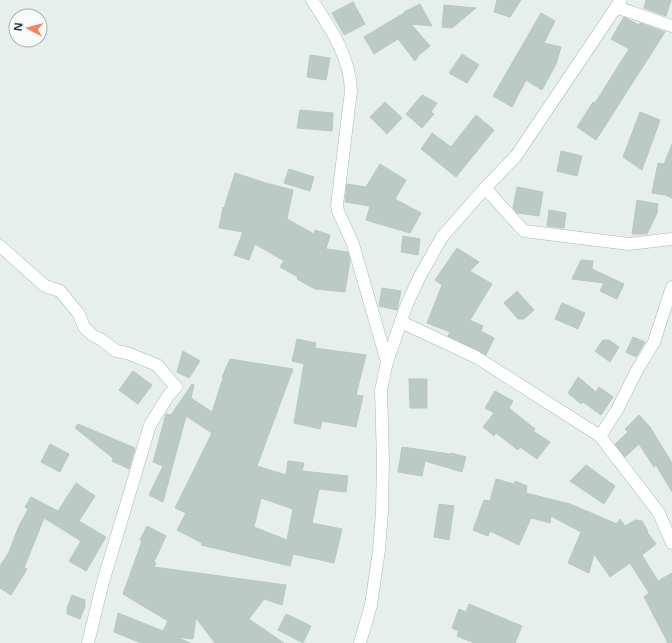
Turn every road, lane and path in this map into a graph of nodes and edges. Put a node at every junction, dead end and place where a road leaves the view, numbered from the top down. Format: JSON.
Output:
{"nodes":[{"id":1,"x":312,"y":0,"type":"edge"},
{"id":2,"x":619,"y":4,"type":"edge"},
{"id":3,"x":672,"y":26,"type":"edge"},
{"id":4,"x":485,"y":188,"type":"junction"},
{"id":5,"x":672,"y":239,"type":"edge"},
{"id":6,"x":0,"y":246,"type":"edge"},
{"id":7,"x":672,"y":287,"type":"edge"},
{"id":8,"x":401,"y":322,"type":"junction"},
{"id":9,"x":387,"y":362,"type":"junction"},
{"id":10,"x":600,"y":436,"type":"junction"},
{"id":11,"x":672,"y":543,"type":"edge"},
{"id":12,"x":88,"y":643,"type":"edge"},
{"id":13,"x":360,"y":643,"type":"edge"}],
"edges":[{"from":1,"to":9,"type":"street"},
{"from":2,"to":3,"type":"street"},
{"from":2,"to":4,"type":"street"},
{"from":4,"to":5,"type":"street"},
{"from":4,"to":8,"type":"street"},
{"from":6,"to":12,"type":"street"},
{"from":7,"to":10,"type":"street"},
{"from":8,"to":9,"type":"street"},
{"from":8,"to":10,"type":"street"},
{"from":9,"to":13,"type":"street"},
{"from":10,"to":11,"type":"street"}]}
